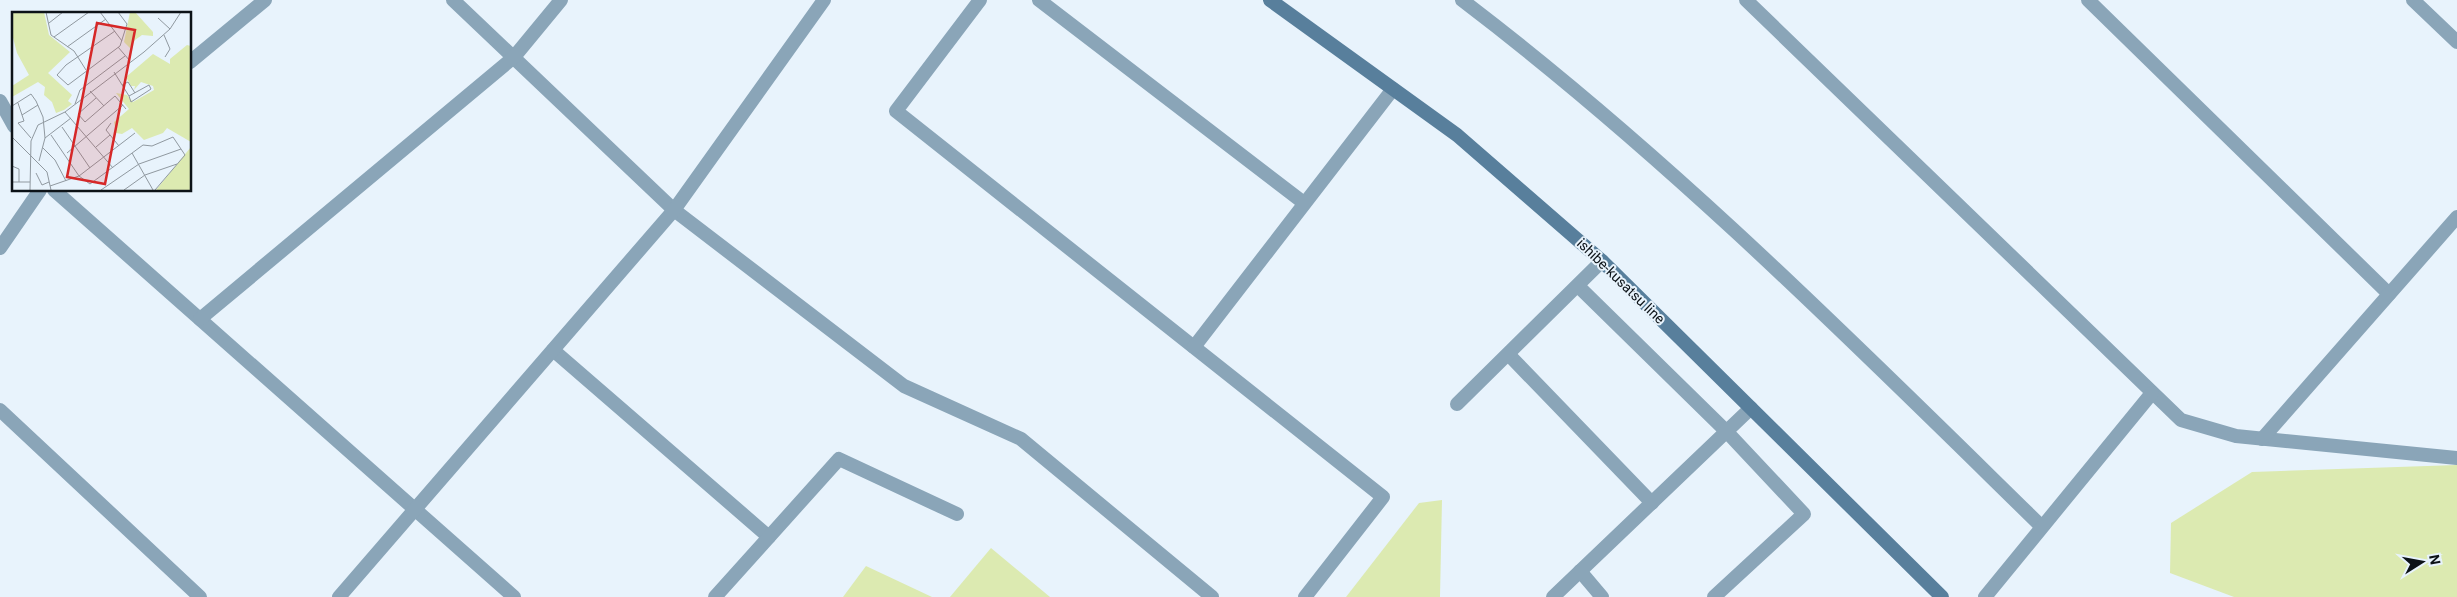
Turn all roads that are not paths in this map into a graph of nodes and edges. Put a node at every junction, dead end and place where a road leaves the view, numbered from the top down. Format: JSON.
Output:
{"nodes":[{"id":1,"x":265,"y":0,"type":"edge"},
{"id":2,"x":453,"y":0,"type":"edge"},
{"id":3,"x":561,"y":0,"type":"edge"},
{"id":4,"x":824,"y":0,"type":"edge"},
{"id":5,"x":980,"y":0,"type":"edge"},
{"id":6,"x":1039,"y":0,"type":"edge"},
{"id":7,"x":1270,"y":0,"type":"edge"},
{"id":8,"x":1462,"y":0,"type":"edge"},
{"id":9,"x":1746,"y":0,"type":"edge"},
{"id":10,"x":2088,"y":0,"type":"edge"},
{"id":11,"x":2413,"y":0,"type":"edge"},
{"id":12,"x":2457,"y":42,"type":"edge"},
{"id":13,"x":514,"y":57,"type":"junction"},
{"id":14,"x":191,"y":61,"type":"edge"},
{"id":15,"x":1393,"y":89,"type":"junction"},
{"id":16,"x":0,"y":101,"type":"edge"},
{"id":17,"x":12,"y":122,"type":"edge"},
{"id":18,"x":39,"y":191,"type":"edge"},
{"id":19,"x":55,"y":191,"type":"edge"},
{"id":20,"x":1304,"y":203,"type":"junction"},
{"id":21,"x":674,"y":210,"type":"junction"},
{"id":22,"x":2457,"y":217,"type":"edge"},
{"id":23,"x":0,"y":248,"type":"edge"},
{"id":24,"x":1602,"y":262,"type":"junction"},
{"id":25,"x":1578,"y":286,"type":"junction"},
{"id":26,"x":2389,"y":294,"type":"junction"},
{"id":27,"x":200,"y":319,"type":"junction"},
{"id":28,"x":1194,"y":347,"type":"junction"},
{"id":29,"x":553,"y":350,"type":"junction"},
{"id":30,"x":1509,"y":355,"type":"junction"},
{"id":31,"x":2152,"y":393,"type":"junction"},
{"id":32,"x":1457,"y":404,"type":"dead end"},
{"id":33,"x":1751,"y":408,"type":"junction"},
{"id":34,"x":0,"y":410,"type":"edge"},
{"id":35,"x":1727,"y":432,"type":"junction"},
{"id":36,"x":2262,"y":439,"type":"junction"},
{"id":37,"x":2457,"y":458,"type":"edge"},
{"id":38,"x":1652,"y":503,"type":"junction"},
{"id":39,"x":415,"y":509,"type":"junction"},
{"id":40,"x":957,"y":514,"type":"dead end"},
{"id":41,"x":2041,"y":526,"type":"junction"},
{"id":42,"x":769,"y":537,"type":"junction"},
{"id":43,"x":1580,"y":571,"type":"junction"},
{"id":44,"x":200,"y":597,"type":"edge"},
{"id":45,"x":339,"y":597,"type":"edge"},
{"id":46,"x":514,"y":597,"type":"edge"},
{"id":47,"x":715,"y":597,"type":"edge"},
{"id":48,"x":1212,"y":597,"type":"edge"},
{"id":49,"x":1305,"y":597,"type":"edge"},
{"id":50,"x":1553,"y":597,"type":"edge"},
{"id":51,"x":1602,"y":597,"type":"edge"},
{"id":52,"x":1714,"y":597,"type":"edge"},
{"id":53,"x":1942,"y":597,"type":"edge"},
{"id":54,"x":1985,"y":597,"type":"edge"}],
"edges":[{"from":1,"to":14,"type":"street"},
{"from":2,"to":13,"type":"street"},
{"from":3,"to":13,"type":"street"},
{"from":4,"to":21,"type":"street"},
{"from":5,"to":28,"type":"street"},
{"from":6,"to":20,"type":"street"},
{"from":7,"to":15,"type":"main road","name":"ishibe-kusatsu line"},
{"from":8,"to":41,"type":"street"},
{"from":9,"to":31,"type":"street"},
{"from":10,"to":26,"type":"street"},
{"from":11,"to":12,"type":"street"},
{"from":13,"to":21,"type":"street"},
{"from":13,"to":27,"type":"street"},
{"from":15,"to":20,"type":"street"},
{"from":15,"to":24,"type":"main road","name":"ishibe-kusatsu line"},
{"from":16,"to":17,"type":"street"},
{"from":18,"to":23,"type":"street"},
{"from":19,"to":27,"type":"street"},
{"from":20,"to":28,"type":"street"},
{"from":21,"to":29,"type":"street"},
{"from":21,"to":48,"type":"street"},
{"from":22,"to":26,"type":"street"},
{"from":24,"to":25,"type":"street"},
{"from":24,"to":33,"type":"main road","name":"ishibe-kusatsu line"},
{"from":25,"to":30,"type":"street"},
{"from":25,"to":35,"type":"street"},
{"from":26,"to":36,"type":"street"},
{"from":27,"to":39,"type":"street"},
{"from":28,"to":49,"type":"street"},
{"from":29,"to":39,"type":"street"},
{"from":29,"to":42,"type":"street"},
{"from":30,"to":32,"type":"street"},
{"from":30,"to":38,"type":"street"},
{"from":31,"to":36,"type":"street"},
{"from":31,"to":41,"type":"street"},
{"from":33,"to":35,"type":"street"},
{"from":33,"to":53,"type":"main road","name":"ishibe-kusatsu line"},
{"from":34,"to":44,"type":"street"},
{"from":35,"to":38,"type":"street"},
{"from":35,"to":52,"type":"street"},
{"from":36,"to":37,"type":"street"},
{"from":38,"to":43,"type":"street"},
{"from":39,"to":45,"type":"street"},
{"from":39,"to":46,"type":"street"},
{"from":40,"to":42,"type":"street"},
{"from":41,"to":54,"type":"street"},
{"from":42,"to":47,"type":"street"},
{"from":43,"to":50,"type":"street"},
{"from":43,"to":51,"type":"street"}]}
